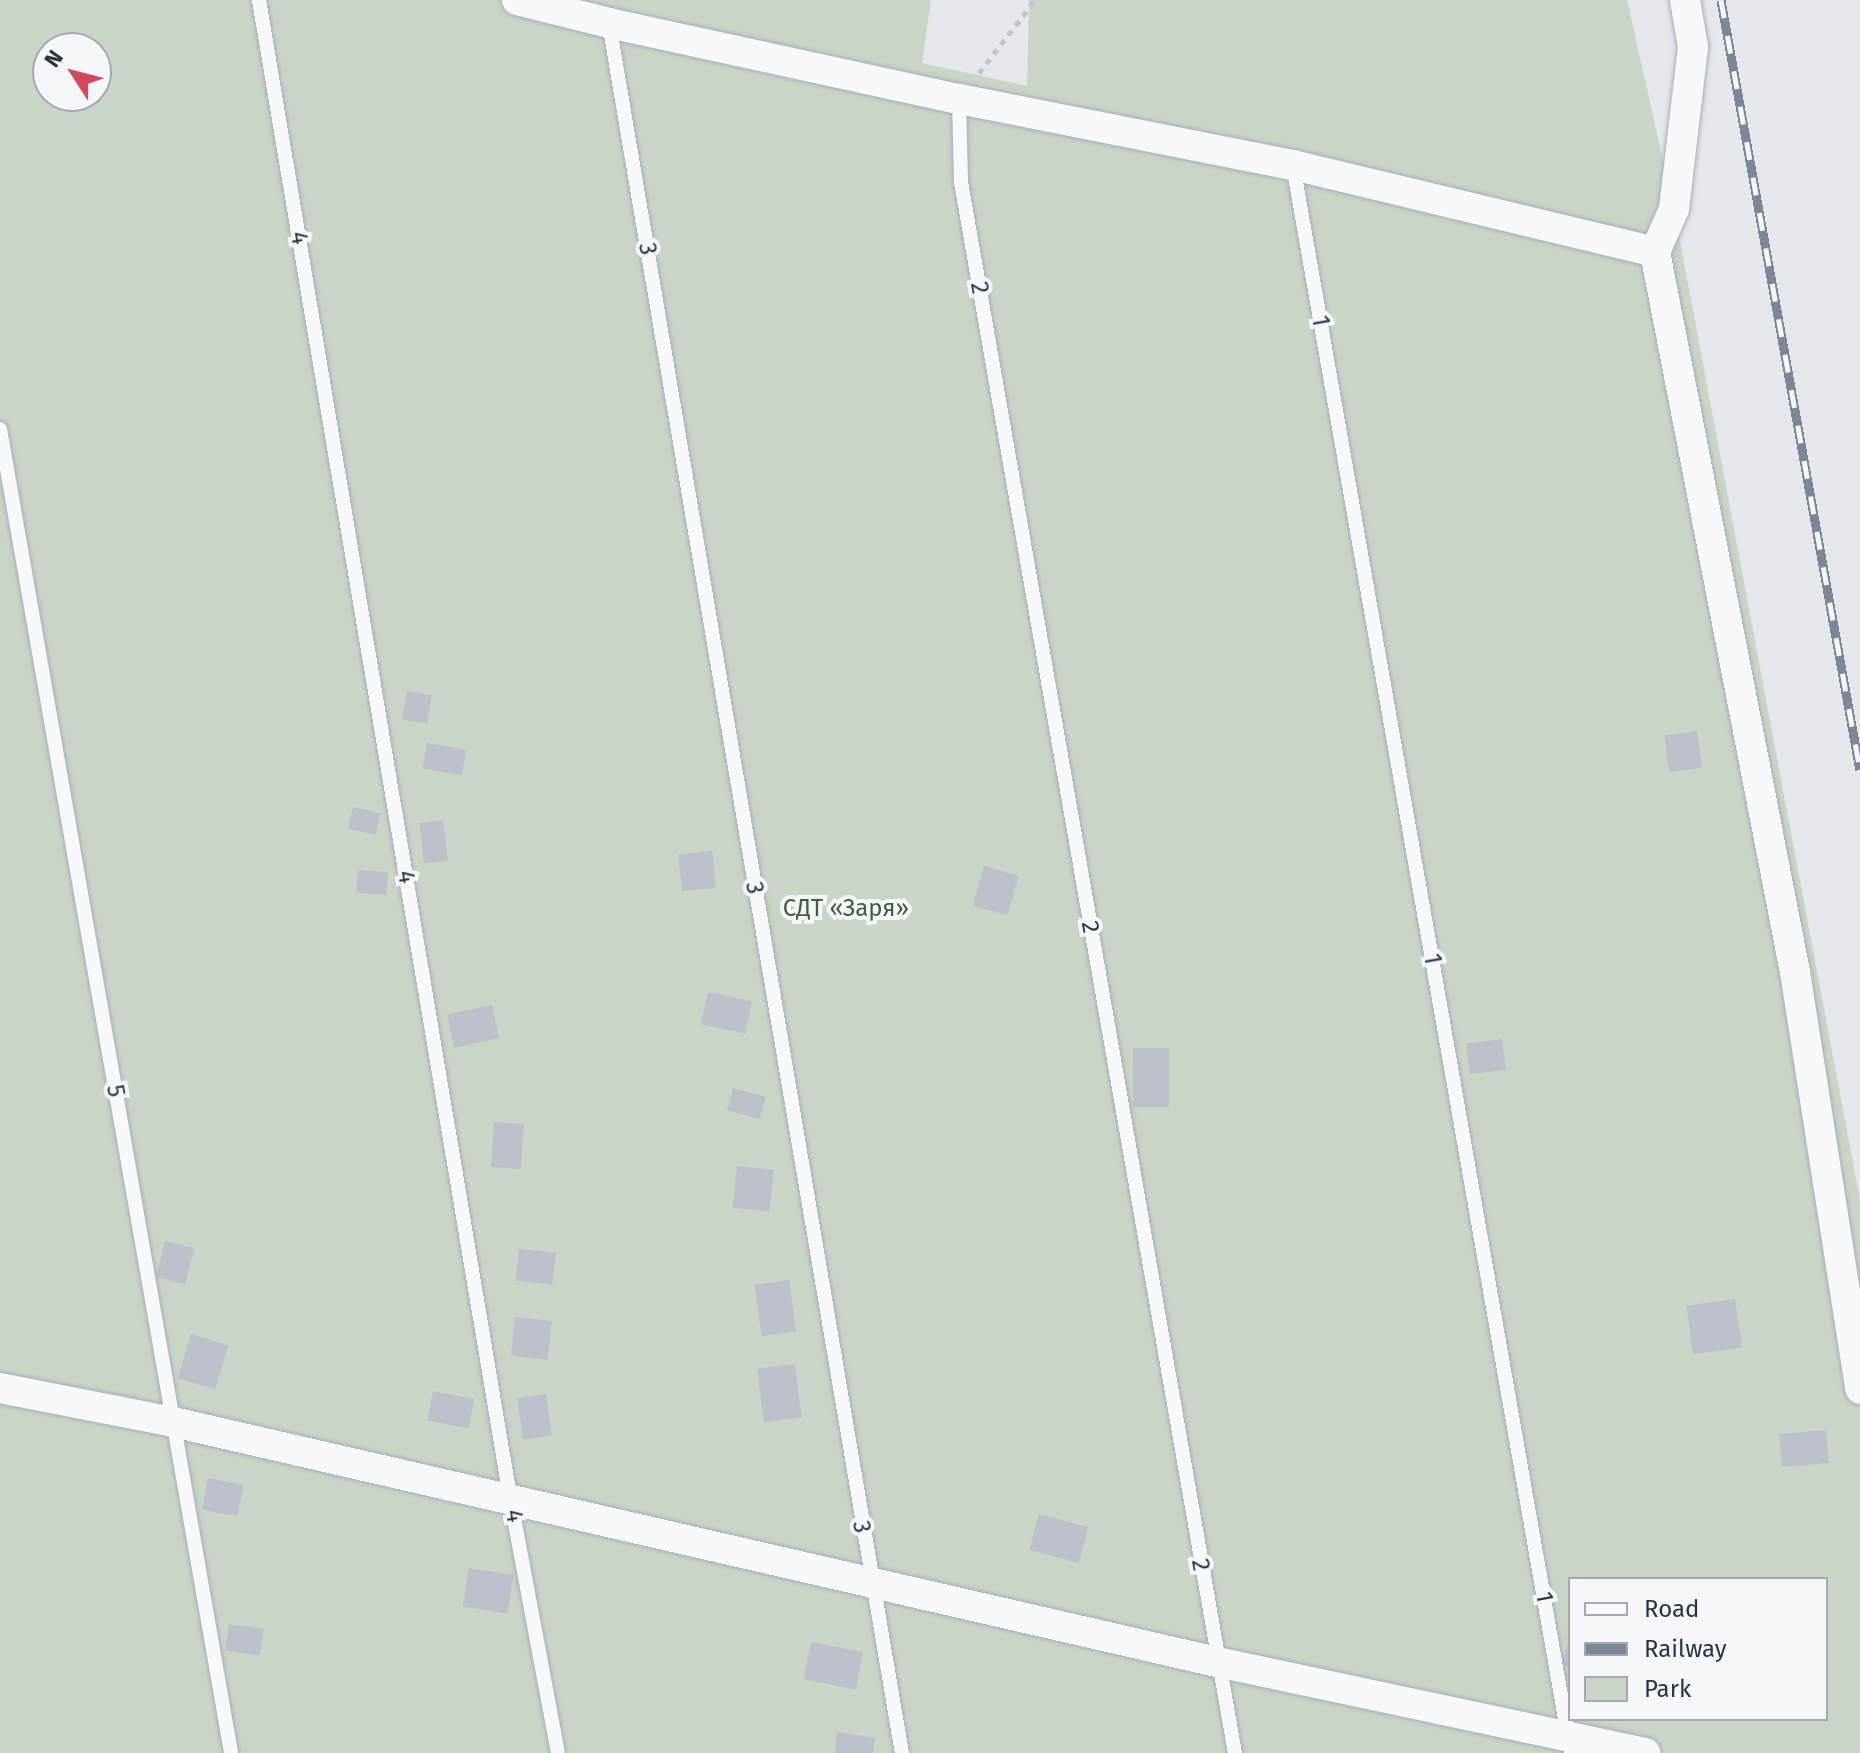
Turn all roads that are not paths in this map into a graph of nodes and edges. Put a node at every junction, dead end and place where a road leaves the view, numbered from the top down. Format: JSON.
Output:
{"nodes":[{"id":1,"x":259,"y":0,"type":"edge"},
{"id":2,"x":517,"y":0,"type":"edge"},
{"id":3,"x":1685,"y":0,"type":"edge"},
{"id":4,"x":609,"y":23,"type":"junction"},
{"id":5,"x":959,"y":99,"type":"junction"},
{"id":6,"x":1293,"y":165,"type":"junction"},
{"id":7,"x":1655,"y":252,"type":"junction"},
{"id":8,"x":0,"y":429,"type":"edge"},
{"id":9,"x":0,"y":1388,"type":"edge"},
{"id":10,"x":1860,"y":1389,"type":"edge"},
{"id":11,"x":173,"y":1422,"type":"junction"},
{"id":12,"x":511,"y":1502,"type":"junction"},
{"id":13,"x":871,"y":1584,"type":"junction"},
{"id":14,"x":1217,"y":1662,"type":"junction"},
{"id":15,"x":1570,"y":1745,"type":"edge"},
{"id":16,"x":231,"y":1753,"type":"edge"},
{"id":17,"x":558,"y":1753,"type":"edge"},
{"id":18,"x":902,"y":1753,"type":"edge"},
{"id":19,"x":1235,"y":1753,"type":"edge"},
{"id":20,"x":1645,"y":1753,"type":"edge"}],
"edges":[{"from":1,"to":12,"type":"lane","name":"4"},
{"from":2,"to":4,"type":"street"},
{"from":3,"to":7,"type":"street"},
{"from":4,"to":5,"type":"street"},
{"from":4,"to":13,"type":"lane","name":"3"},
{"from":5,"to":6,"type":"street"},
{"from":5,"to":14,"type":"lane","name":"2"},
{"from":6,"to":7,"type":"street"},
{"from":6,"to":15,"type":"lane","name":"1"},
{"from":7,"to":10,"type":"street"},
{"from":8,"to":11,"type":"lane","name":"5"},
{"from":9,"to":11,"type":"street"},
{"from":11,"to":12,"type":"street"},
{"from":11,"to":16,"type":"lane","name":"5"},
{"from":12,"to":13,"type":"street"},
{"from":12,"to":17,"type":"lane","name":"4"},
{"from":13,"to":14,"type":"street"},
{"from":13,"to":18,"type":"lane","name":"3"},
{"from":14,"to":15,"type":"street"},
{"from":14,"to":19,"type":"lane","name":"2"},
{"from":15,"to":20,"type":"street"}]}
